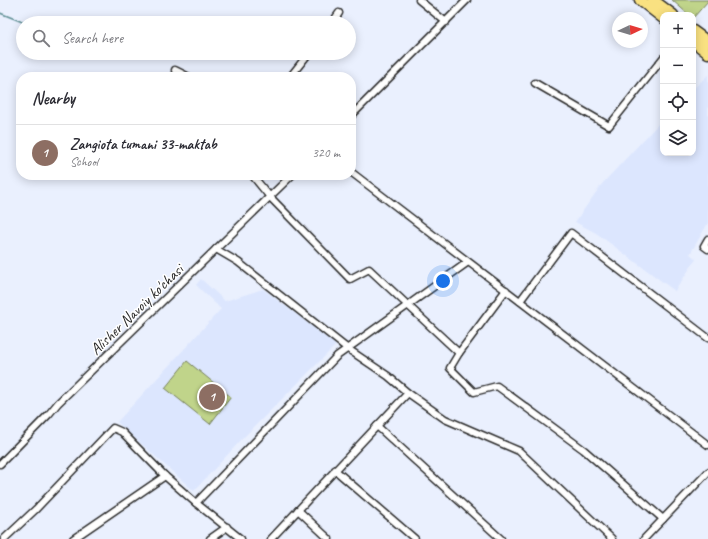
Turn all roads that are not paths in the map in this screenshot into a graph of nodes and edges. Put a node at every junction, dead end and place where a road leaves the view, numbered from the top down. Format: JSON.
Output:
{"nodes":[{"id":1,"x":419,"y":0,"type":"edge"},
{"id":2,"x":468,"y":0,"type":"edge"},
{"id":3,"x":640,"y":0,"type":"edge"},
{"id":4,"x":653,"y":0,"type":"edge"},
{"id":5,"x":668,"y":12,"type":"edge"},
{"id":6,"x":339,"y":13,"type":"dead end"},
{"id":7,"x":337,"y":16,"type":"edge"},
{"id":8,"x":660,"y":16,"type":"edge"},
{"id":9,"x":446,"y":22,"type":"junction"},
{"id":10,"x":696,"y":33,"type":"edge"},
{"id":11,"x":708,"y":42,"type":"edge"},
{"id":12,"x":696,"y":43,"type":"edge"},
{"id":13,"x":708,"y":53,"type":"edge"},
{"id":14,"x":303,"y":60,"type":"edge"},
{"id":15,"x":660,"y":62,"type":"edge"},
{"id":16,"x":175,"y":70,"type":"dead end"},
{"id":17,"x":179,"y":72,"type":"edge"},
{"id":18,"x":294,"y":72,"type":"edge"},
{"id":19,"x":535,"y":83,"type":"dead end"},
{"id":20,"x":356,"y":111,"type":"edge"},
{"id":21,"x":356,"y":176,"type":"edge"},
{"id":22,"x":256,"y":180,"type":"edge"},
{"id":23,"x":287,"y":180,"type":"edge"},
{"id":24,"x":270,"y":197,"type":"junction"},
{"id":25,"x":708,"y":239,"type":"edge"},
{"id":26,"x":216,"y":249,"type":"junction"},
{"id":27,"x":708,"y":249,"type":"edge"},
{"id":28,"x":468,"y":262,"type":"junction"},
{"id":29,"x":506,"y":290,"type":"junction"},
{"id":30,"x":520,"y":301,"type":"junction"},
{"id":31,"x":408,"y":305,"type":"junction"},
{"id":32,"x":708,"y":338,"type":"edge"},
{"id":33,"x":348,"y":349,"type":"junction"},
{"id":34,"x":460,"y":353,"type":"junction"},
{"id":35,"x":408,"y":393,"type":"junction"},
{"id":36,"x":377,"y":426,"type":"junction"},
{"id":37,"x":708,"y":445,"type":"edge"},
{"id":38,"x":0,"y":464,"type":"edge"},
{"id":39,"x":335,"y":470,"type":"junction"},
{"id":40,"x":708,"y":472,"type":"edge"},
{"id":41,"x":165,"y":476,"type":"junction"},
{"id":42,"x":196,"y":503,"type":"junction"},
{"id":43,"x":298,"y":510,"type":"junction"},
{"id":44,"x":663,"y":519,"type":"junction"},
{"id":45,"x":227,"y":527,"type":"junction"},
{"id":46,"x":4,"y":539,"type":"edge"},
{"id":47,"x":73,"y":539,"type":"edge"},
{"id":48,"x":210,"y":539,"type":"edge"},
{"id":49,"x":241,"y":539,"type":"edge"},
{"id":50,"x":271,"y":539,"type":"edge"},
{"id":51,"x":329,"y":539,"type":"edge"},
{"id":52,"x":415,"y":539,"type":"edge"},
{"id":53,"x":501,"y":539,"type":"edge"},
{"id":54,"x":612,"y":539,"type":"edge"},
{"id":55,"x":644,"y":539,"type":"edge"}],
"edges":[{"from":1,"to":9,"type":"street"},
{"from":2,"to":9,"type":"street"},
{"from":3,"to":8,"type":"main road"},
{"from":4,"to":5,"type":"main road"},
{"from":6,"to":7,"type":"street"},
{"from":9,"to":20,"type":"street"},
{"from":10,"to":11,"type":"main road"},
{"from":12,"to":13,"type":"main road"},
{"from":14,"to":18,"type":"street"},
{"from":15,"to":19,"type":"street"},
{"from":16,"to":17,"type":"street"},
{"from":21,"to":28,"type":"street"},
{"from":22,"to":24,"type":"street"},
{"from":23,"to":24,"type":"street","name":"Alisher Navoiy ko'chasi"},
{"from":24,"to":26,"type":"street","name":"Alisher Navoiy ko'chasi"},
{"from":24,"to":31,"type":"street"},
{"from":25,"to":27,"type":"street"},
{"from":26,"to":33,"type":"street"},
{"from":26,"to":38,"type":"street","name":"Alisher Navoiy ko'chasi"},
{"from":28,"to":29,"type":"street"},
{"from":28,"to":31,"type":"street"},
{"from":29,"to":30,"type":"street"},
{"from":29,"to":34,"type":"street"},
{"from":30,"to":32,"type":"street"},
{"from":30,"to":37,"type":"street"},
{"from":31,"to":33,"type":"street"},
{"from":31,"to":34,"type":"street"},
{"from":33,"to":35,"type":"street"},
{"from":33,"to":42,"type":"street"},
{"from":34,"to":44,"type":"street"},
{"from":35,"to":36,"type":"street"},
{"from":35,"to":54,"type":"street"},
{"from":36,"to":39,"type":"street"},
{"from":36,"to":53,"type":"street"},
{"from":39,"to":43,"type":"street"},
{"from":39,"to":52,"type":"street"},
{"from":40,"to":44,"type":"street"},
{"from":41,"to":42,"type":"street"},
{"from":41,"to":46,"type":"street"},
{"from":41,"to":47,"type":"street"},
{"from":42,"to":45,"type":"street"},
{"from":43,"to":50,"type":"street"},
{"from":43,"to":51,"type":"street"},
{"from":44,"to":55,"type":"street"},
{"from":45,"to":48,"type":"street"},
{"from":45,"to":49,"type":"street"}]}
